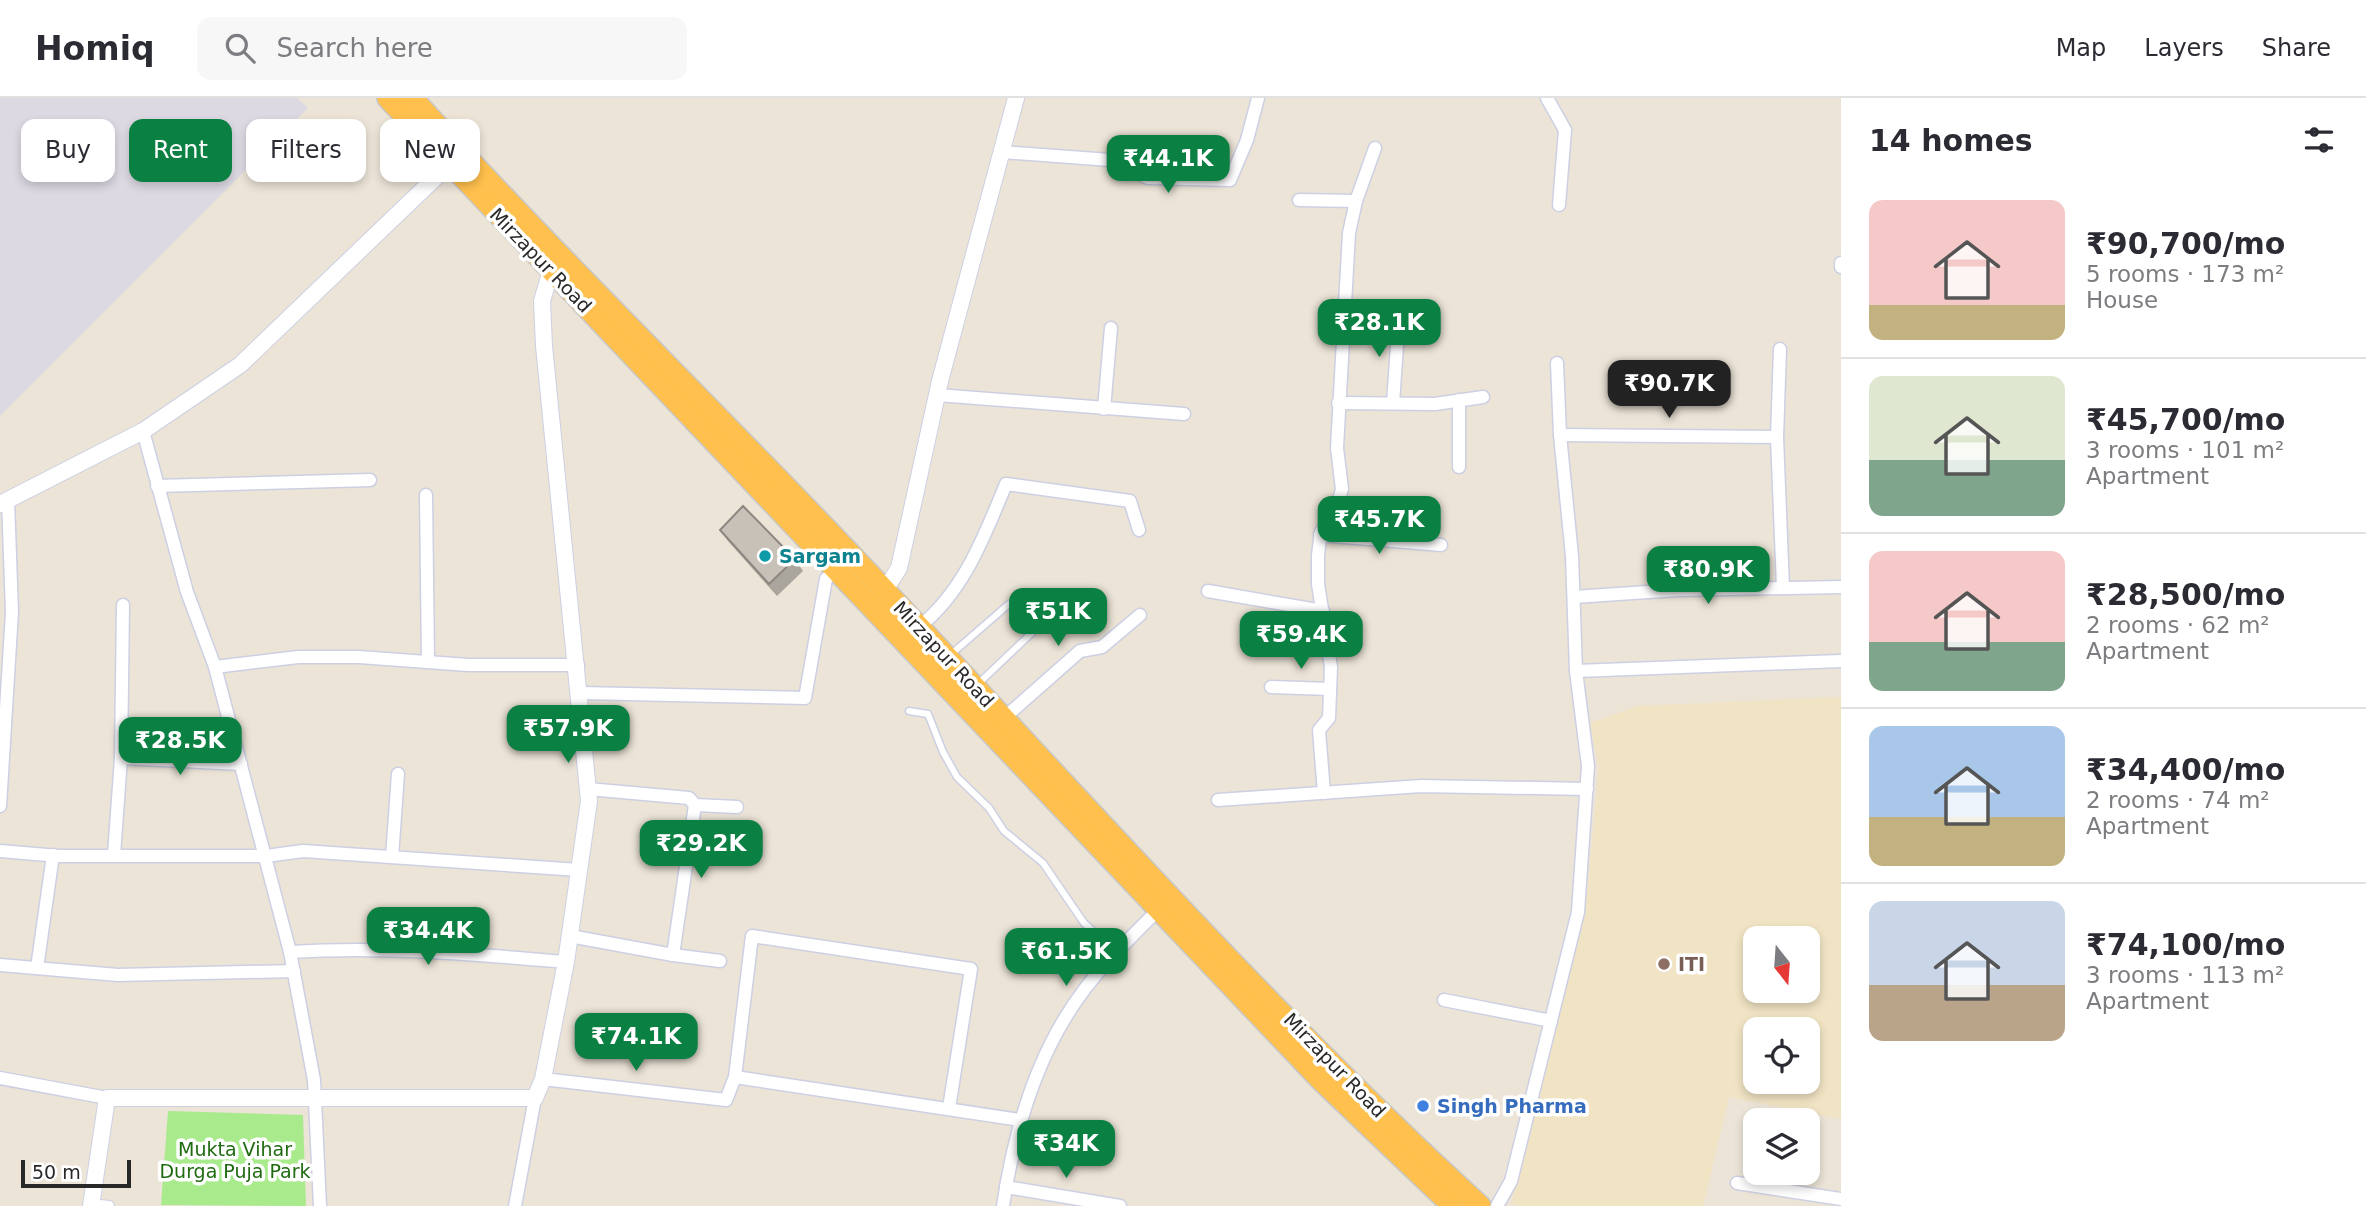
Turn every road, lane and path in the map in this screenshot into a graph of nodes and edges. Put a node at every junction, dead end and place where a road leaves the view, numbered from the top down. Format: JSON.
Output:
{"nodes":[{"id":1,"x":388,"y":98,"type":"edge"},
{"id":2,"x":412,"y":98,"type":"edge"},
{"id":3,"x":1016,"y":98,"type":"edge"},
{"id":4,"x":1258,"y":98,"type":"edge"},
{"id":5,"x":1547,"y":98,"type":"edge"},
{"id":6,"x":411,"y":119,"type":"edge"},
{"id":7,"x":427,"y":119,"type":"edge"},
{"id":8,"x":1375,"y":148,"type":"dead end"},
{"id":9,"x":1002,"y":152,"type":"junction"},
{"id":10,"x":431,"y":182,"type":"edge"},
{"id":11,"x":478,"y":182,"type":"edge"},
{"id":12,"x":1299,"y":200,"type":"dead end"},
{"id":13,"x":1356,"y":201,"type":"junction"},
{"id":14,"x":1559,"y":205,"type":"dead end"},
{"id":15,"x":555,"y":260,"type":"junction"},
{"id":16,"x":1399,"y":316,"type":"dead end"},
{"id":17,"x":1111,"y":328,"type":"dead end"},
{"id":18,"x":1780,"y":349,"type":"dead end"},
{"id":19,"x":1557,"y":363,"type":"dead end"},
{"id":20,"x":937,"y":395,"type":"junction"},
{"id":21,"x":1483,"y":397,"type":"dead end"},
{"id":22,"x":1459,"y":400,"type":"junction"},
{"id":23,"x":1338,"y":403,"type":"junction"},
{"id":24,"x":1393,"y":403,"type":"junction"},
{"id":25,"x":1104,"y":409,"type":"junction"},
{"id":26,"x":1184,"y":415,"type":"dead end"},
{"id":27,"x":143,"y":431,"type":"junction"},
{"id":28,"x":1560,"y":435,"type":"junction"},
{"id":29,"x":1777,"y":437,"type":"junction"},
{"id":30,"x":1459,"y":467,"type":"dead end"},
{"id":31,"x":370,"y":480,"type":"dead end"},
{"id":32,"x":157,"y":486,"type":"junction"},
{"id":33,"x":425,"y":495,"type":"dead end"},
{"id":34,"x":4,"y":502,"type":"edge"},
{"id":35,"x":1139,"y":530,"type":"dead end"},
{"id":36,"x":1320,"y":535,"type":"junction"},
{"id":37,"x":1441,"y":545,"type":"dead end"},
{"id":38,"x":843,"y":562,"type":"junction"},
{"id":39,"x":1841,"y":587,"type":"edge"},
{"id":40,"x":1783,"y":588,"type":"junction"},
{"id":41,"x":885,"y":590,"type":"junction"},
{"id":42,"x":1208,"y":591,"type":"dead end"},
{"id":43,"x":1574,"y":597,"type":"junction"},
{"id":44,"x":122,"y":605,"type":"dead end"},
{"id":45,"x":1323,"y":611,"type":"junction"},
{"id":46,"x":1140,"y":615,"type":"dead end"},
{"id":47,"x":919,"y":628,"type":"junction"},
{"id":48,"x":948,"y":658,"type":"junction"},
{"id":49,"x":428,"y":661,"type":"junction"},
{"id":50,"x":1841,"y":661,"type":"edge"},
{"id":51,"x":578,"y":665,"type":"junction"},
{"id":52,"x":215,"y":667,"type":"junction"},
{"id":53,"x":1576,"y":671,"type":"junction"},
{"id":54,"x":4,"y":681,"type":"edge"},
{"id":55,"x":975,"y":687,"type":"junction"},
{"id":56,"x":1271,"y":687,"type":"dead end"},
{"id":57,"x":1330,"y":689,"type":"junction"},
{"id":58,"x":581,"y":693,"type":"junction"},
{"id":59,"x":909,"y":711,"type":"dead end"},
{"id":60,"x":1004,"y":718,"type":"junction"},
{"id":61,"x":121,"y":758,"type":"junction"},
{"id":62,"x":241,"y":764,"type":"junction"},
{"id":63,"x":398,"y":774,"type":"dead end"},
{"id":64,"x":588,"y":789,"type":"junction"},
{"id":65,"x":1587,"y":789,"type":"junction"},
{"id":66,"x":1324,"y":793,"type":"junction"},
{"id":67,"x":1218,"y":800,"type":"dead end"},
{"id":68,"x":695,"y":805,"type":"junction"},
{"id":69,"x":0,"y":806,"type":"edge"},
{"id":70,"x":737,"y":807,"type":"dead end"},
{"id":71,"x":0,"y":851,"type":"edge"},
{"id":72,"x":53,"y":855,"type":"junction"},
{"id":73,"x":114,"y":855,"type":"junction"},
{"id":74,"x":266,"y":856,"type":"junction"},
{"id":75,"x":392,"y":857,"type":"junction"},
{"id":76,"x":579,"y":870,"type":"junction"},
{"id":77,"x":1165,"y":904,"type":"junction"},
{"id":78,"x":570,"y":936,"type":"junction"},
{"id":79,"x":290,"y":952,"type":"junction"},
{"id":80,"x":1118,"y":953,"type":"junction"},
{"id":81,"x":673,"y":955,"type":"junction"},
{"id":82,"x":720,"y":961,"type":"dead end"},
{"id":83,"x":566,"y":962,"type":"junction"},
{"id":84,"x":0,"y":965,"type":"edge"},
{"id":85,"x":37,"y":968,"type":"junction"},
{"id":86,"x":294,"y":971,"type":"junction"},
{"id":87,"x":1444,"y":1000,"type":"dead end"},
{"id":88,"x":1551,"y":1021,"type":"junction"},
{"id":89,"x":735,"y":1077,"type":"junction"},
{"id":90,"x":0,"y":1078,"type":"edge"},
{"id":91,"x":542,"y":1079,"type":"junction"},
{"id":92,"x":107,"y":1098,"type":"junction"},
{"id":93,"x":535,"y":1098,"type":"junction"},
{"id":94,"x":315,"y":1100,"type":"junction"},
{"id":95,"x":949,"y":1108,"type":"junction"},
{"id":96,"x":1020,"y":1119,"type":"junction"},
{"id":97,"x":1737,"y":1183,"type":"dead end"},
{"id":98,"x":1006,"y":1187,"type":"junction"},
{"id":99,"x":1841,"y":1199,"type":"edge"},
{"id":100,"x":91,"y":1205,"type":"edge"},
{"id":101,"x":109,"y":1206,"type":"edge"},
{"id":102,"x":320,"y":1206,"type":"edge"},
{"id":103,"x":515,"y":1206,"type":"edge"},
{"id":104,"x":1003,"y":1206,"type":"edge"},
{"id":105,"x":1120,"y":1206,"type":"edge"},
{"id":106,"x":1454,"y":1206,"type":"edge"},
{"id":107,"x":1480,"y":1206,"type":"edge"},
{"id":108,"x":1497,"y":1206,"type":"edge"}],
"edges":[{"from":1,"to":6,"type":"highway","name":"Mirzapur Road"},
{"from":2,"to":7,"type":"highway","name":"Mirzapur Road"},
{"from":3,"to":9,"type":"street"},
{"from":4,"to":9,"type":"street"},
{"from":5,"to":14,"type":"street"},
{"from":8,"to":13,"type":"street"},
{"from":9,"to":20,"type":"street"},
{"from":10,"to":27,"type":"street"},
{"from":11,"to":15,"type":"highway","name":"Mirzapur Road"},
{"from":12,"to":13,"type":"street"},
{"from":13,"to":23,"type":"street"},
{"from":15,"to":38,"type":"highway","name":"Mirzapur Road"},
{"from":15,"to":51,"type":"street"},
{"from":16,"to":24,"type":"street"},
{"from":17,"to":25,"type":"street"},
{"from":18,"to":29,"type":"street"},
{"from":19,"to":28,"type":"street"},
{"from":20,"to":25,"type":"street"},
{"from":20,"to":41,"type":"street"},
{"from":21,"to":22,"type":"street"},
{"from":22,"to":24,"type":"street"},
{"from":22,"to":30,"type":"street"},
{"from":23,"to":24,"type":"street"},
{"from":23,"to":36,"type":"street"},
{"from":25,"to":26,"type":"street"},
{"from":27,"to":32,"type":"street"},
{"from":27,"to":34,"type":"street"},
{"from":28,"to":29,"type":"street"},
{"from":28,"to":43,"type":"street"},
{"from":29,"to":40,"type":"street"},
{"from":31,"to":32,"type":"street"},
{"from":32,"to":52,"type":"street"},
{"from":33,"to":49,"type":"street"},
{"from":34,"to":54,"type":"street"},
{"from":35,"to":47,"type":"street"},
{"from":36,"to":37,"type":"street"},
{"from":36,"to":45,"type":"street"},
{"from":38,"to":41,"type":"highway","name":"Mirzapur Road"},
{"from":38,"to":58,"type":"street"},
{"from":38,"to":77,"type":"highway","name":"Mirzapur Road"},
{"from":39,"to":40,"type":"street"},
{"from":40,"to":43,"type":"street"},
{"from":41,"to":47,"type":"highway","name":"Mirzapur Road"},
{"from":42,"to":45,"type":"street"},
{"from":43,"to":53,"type":"street"},
{"from":44,"to":61,"type":"street"},
{"from":45,"to":57,"type":"street"},
{"from":46,"to":60,"type":"street"},
{"from":47,"to":48,"type":"highway","name":"Mirzapur Road"},
{"from":48,"to":55,"type":"highway","name":"Mirzapur Road"},
{"from":48,"to":55,"type":"lane"},
{"from":49,"to":51,"type":"street"},
{"from":49,"to":52,"type":"street"},
{"from":50,"to":53,"type":"street"},
{"from":51,"to":58,"type":"street"},
{"from":52,"to":62,"type":"street"},
{"from":53,"to":65,"type":"street"},
{"from":54,"to":69,"type":"street"},
{"from":55,"to":60,"type":"highway","name":"Mirzapur Road"},
{"from":56,"to":57,"type":"street"},
{"from":57,"to":66,"type":"street"},
{"from":58,"to":64,"type":"street"},
{"from":59,"to":80,"type":"lane"},
{"from":60,"to":77,"type":"highway","name":"Mirzapur Road"},
{"from":61,"to":62,"type":"street"},
{"from":61,"to":73,"type":"street"},
{"from":62,"to":74,"type":"street"},
{"from":63,"to":75,"type":"street"},
{"from":64,"to":68,"type":"street"},
{"from":64,"to":76,"type":"street"},
{"from":65,"to":66,"type":"street"},
{"from":65,"to":88,"type":"street"},
{"from":66,"to":67,"type":"street"},
{"from":68,"to":70,"type":"street"},
{"from":68,"to":81,"type":"street"},
{"from":71,"to":72,"type":"street"},
{"from":72,"to":73,"type":"street"},
{"from":72,"to":85,"type":"street"},
{"from":73,"to":74,"type":"street"},
{"from":74,"to":75,"type":"street"},
{"from":74,"to":79,"type":"street"},
{"from":75,"to":76,"type":"street"},
{"from":76,"to":78,"type":"street"},
{"from":77,"to":80,"type":"street"},
{"from":77,"to":106,"type":"highway","name":"Mirzapur Road"},
{"from":77,"to":107,"type":"highway","name":"Mirzapur Road"},
{"from":78,"to":81,"type":"street"},
{"from":78,"to":83,"type":"street"},
{"from":79,"to":83,"type":"street"},
{"from":79,"to":86,"type":"street"},
{"from":80,"to":96,"type":"street"},
{"from":81,"to":82,"type":"street"},
{"from":83,"to":91,"type":"street"},
{"from":84,"to":85,"type":"street"},
{"from":85,"to":86,"type":"street"},
{"from":86,"to":94,"type":"street"},
{"from":87,"to":88,"type":"street"},
{"from":88,"to":108,"type":"street"},
{"from":89,"to":91,"type":"street"},
{"from":89,"to":95,"type":"street"},
{"from":89,"to":95,"type":"street"},
{"from":90,"to":92,"type":"street"},
{"from":91,"to":93,"type":"street"},
{"from":92,"to":94,"type":"street"},
{"from":92,"to":100,"type":"street"},
{"from":93,"to":94,"type":"street"},
{"from":93,"to":103,"type":"street"},
{"from":94,"to":102,"type":"street"},
{"from":95,"to":96,"type":"street"},
{"from":96,"to":98,"type":"street"},
{"from":97,"to":99,"type":"street"},
{"from":98,"to":104,"type":"street"},
{"from":98,"to":105,"type":"street"},
{"from":100,"to":101,"type":"street"}]}
